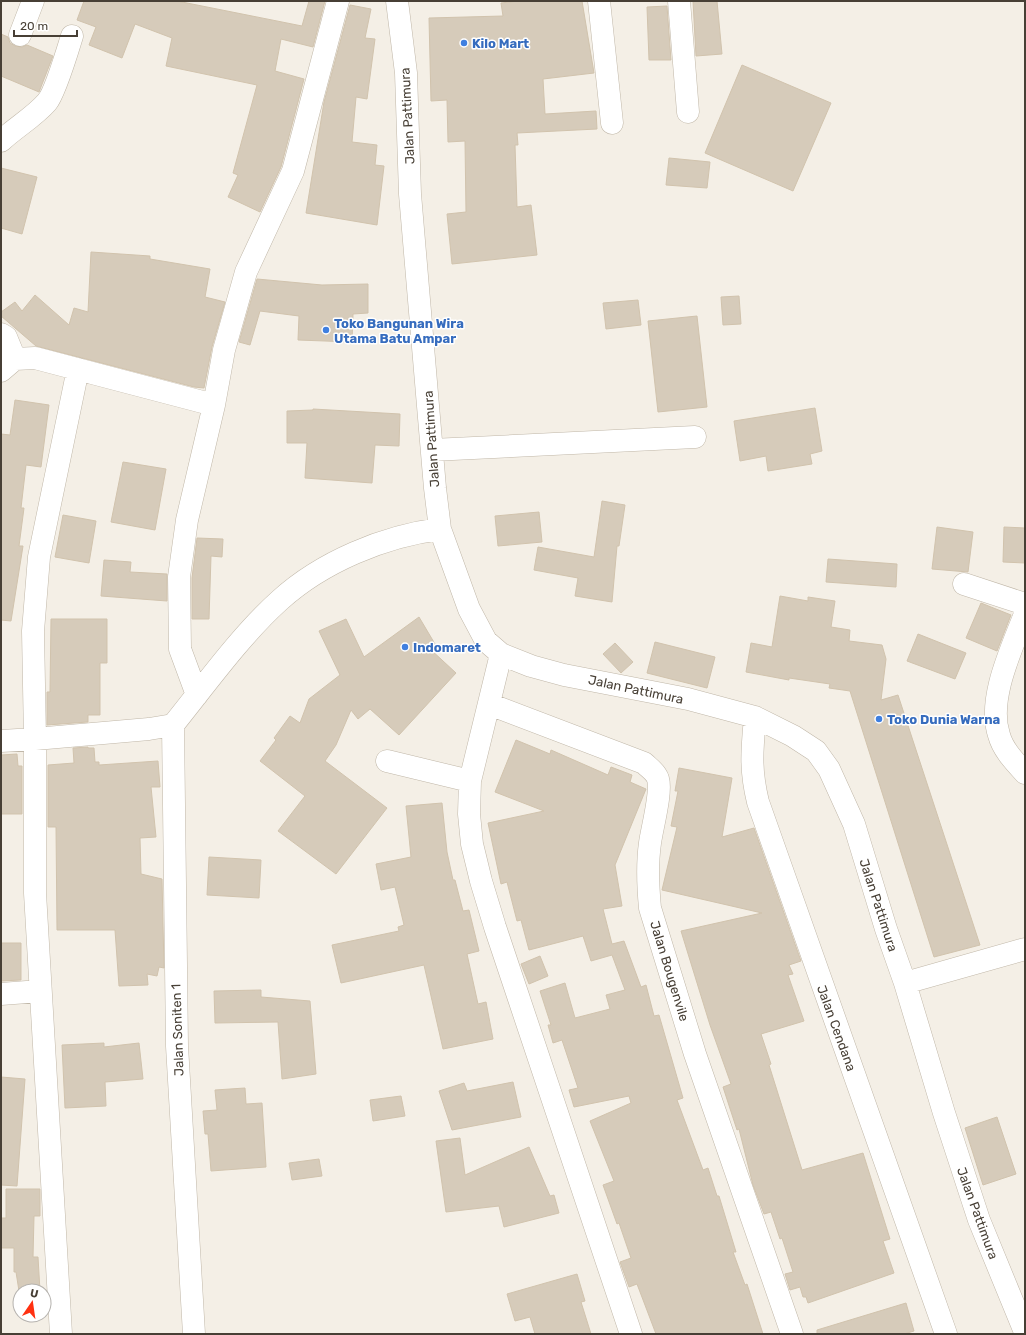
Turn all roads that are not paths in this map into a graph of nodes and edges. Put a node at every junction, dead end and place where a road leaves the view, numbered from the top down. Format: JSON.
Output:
{"nodes":[{"id":1,"x":33,"y":1,"type":"edge"},
{"id":2,"x":338,"y":1,"type":"edge"},
{"id":3,"x":397,"y":1,"type":"edge"},
{"id":4,"x":599,"y":1,"type":"edge"},
{"id":5,"x":679,"y":1,"type":"edge"},
{"id":6,"x":20,"y":35,"type":"dead end"},
{"id":7,"x":72,"y":36,"type":"dead end"},
{"id":8,"x":688,"y":112,"type":"dead end"},
{"id":9,"x":612,"y":123,"type":"dead end"},
{"id":10,"x":1,"y":141,"type":"edge"},
{"id":11,"x":1,"y":334,"type":"edge"},
{"id":12,"x":8,"y":365,"type":"edge"},
{"id":13,"x":78,"y":369,"type":"junction"},
{"id":14,"x":214,"y":405,"type":"junction"},
{"id":15,"x":695,"y":437,"type":"dead end"},
{"id":16,"x":432,"y":450,"type":"junction"},
{"id":17,"x":440,"y":529,"type":"junction"},
{"id":18,"x":964,"y":584,"type":"dead end"},
{"id":19,"x":1025,"y":604,"type":"edge"},
{"id":20,"x":1025,"y":614,"type":"edge"},
{"id":21,"x":501,"y":654,"type":"junction"},
{"id":22,"x":197,"y":695,"type":"junction"},
{"id":23,"x":489,"y":704,"type":"junction"},
{"id":24,"x":755,"y":717,"type":"junction"},
{"id":25,"x":173,"y":725,"type":"junction"},
{"id":26,"x":35,"y":739,"type":"junction"},
{"id":27,"x":1,"y":741,"type":"edge"},
{"id":28,"x":387,"y":761,"type":"dead end"},
{"id":29,"x":1025,"y":773,"type":"edge"},
{"id":30,"x":470,"y":780,"type":"junction"},
{"id":31,"x":1025,"y":949,"type":"edge"},
{"id":32,"x":906,"y":983,"type":"junction"},
{"id":33,"x":40,"y":991,"type":"junction"},
{"id":34,"x":1,"y":994,"type":"edge"},
{"id":35,"x":1025,"y":1332,"type":"edge"},
{"id":36,"x":61,"y":1334,"type":"edge"},
{"id":37,"x":194,"y":1334,"type":"edge"},
{"id":38,"x":631,"y":1334,"type":"edge"},
{"id":39,"x":792,"y":1334,"type":"edge"},
{"id":40,"x":946,"y":1334,"type":"edge"}],
"edges":[{"from":1,"to":6,"type":"street"},
{"from":2,"to":14,"type":"street"},
{"from":3,"to":16,"type":"street","name":"Jalan Pattimura"},
{"from":4,"to":9,"type":"street"},
{"from":5,"to":8,"type":"street"},
{"from":7,"to":10,"type":"street"},
{"from":11,"to":12,"type":"street"},
{"from":12,"to":13,"type":"street"},
{"from":13,"to":14,"type":"street"},
{"from":13,"to":26,"type":"street"},
{"from":14,"to":22,"type":"street"},
{"from":15,"to":16,"type":"street"},
{"from":16,"to":17,"type":"street","name":"Jalan Pattimura"},
{"from":17,"to":21,"type":"street","name":"Jalan Pattimura"},
{"from":17,"to":22,"type":"street"},
{"from":18,"to":19,"type":"street"},
{"from":20,"to":29,"type":"street"},
{"from":21,"to":23,"type":"street"},
{"from":21,"to":24,"type":"street","name":"Jalan Pattimura"},
{"from":22,"to":25,"type":"street"},
{"from":23,"to":30,"type":"street"},
{"from":23,"to":39,"type":"street","name":"Jalan Bougenvile"},
{"from":24,"to":32,"type":"street","name":"Jalan Pattimura"},
{"from":24,"to":40,"type":"street","name":"Jalan Cendana"},
{"from":25,"to":26,"type":"street"},
{"from":25,"to":37,"type":"street","name":"Jalan Soniten 1"},
{"from":26,"to":27,"type":"street"},
{"from":26,"to":33,"type":"street"},
{"from":28,"to":30,"type":"street"},
{"from":30,"to":38,"type":"street"},
{"from":31,"to":32,"type":"street"},
{"from":32,"to":35,"type":"street","name":"Jalan Pattimura"},
{"from":33,"to":34,"type":"street"},
{"from":33,"to":36,"type":"street"}]}
